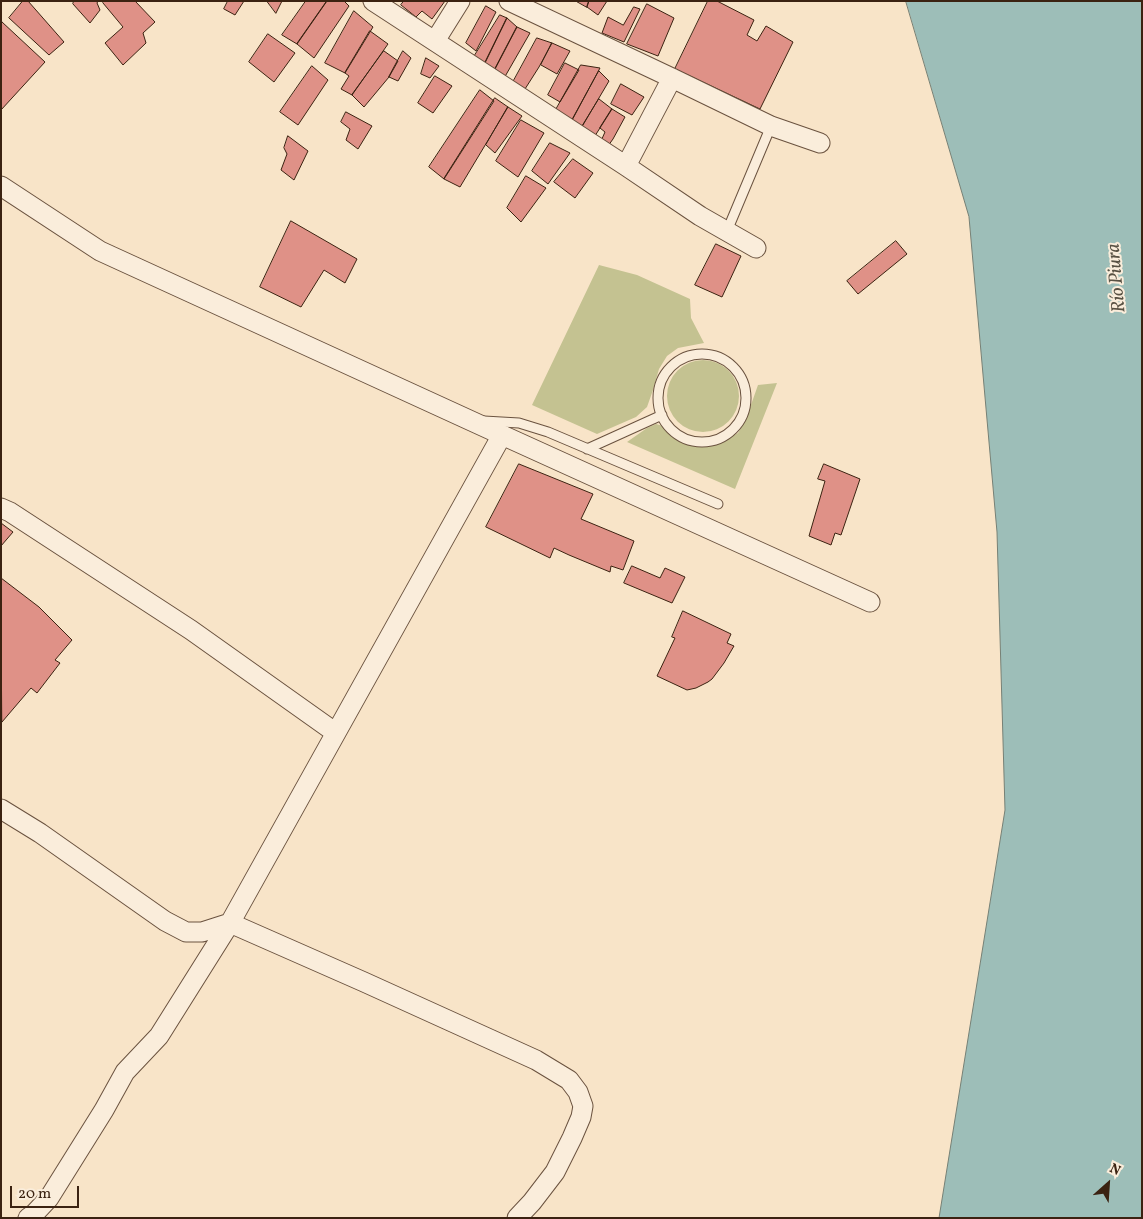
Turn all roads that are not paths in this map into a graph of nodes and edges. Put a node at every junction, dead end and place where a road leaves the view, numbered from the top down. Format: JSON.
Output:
{"nodes":[{"id":1,"x":373,"y":1,"type":"edge"},
{"id":2,"x":460,"y":1,"type":"edge"},
{"id":3,"x":509,"y":1,"type":"edge"},
{"id":4,"x":435,"y":41,"type":"junction"},
{"id":5,"x":672,"y":78,"type":"junction"},
{"id":6,"x":771,"y":126,"type":"junction"},
{"id":7,"x":820,"y":142,"type":"dead end"},
{"id":8,"x":626,"y":166,"type":"junction"},
{"id":9,"x":1,"y":186,"type":"edge"},
{"id":10,"x":727,"y":231,"type":"junction"},
{"id":11,"x":756,"y":248,"type":"dead end"},
{"id":12,"x":662,"y":415,"type":"junction"},
{"id":13,"x":472,"y":421,"type":"junction"},
{"id":14,"x":502,"y":435,"type":"junction"},
{"id":15,"x":587,"y":449,"type":"junction"},
{"id":16,"x":718,"y":504,"type":"dead end"},
{"id":17,"x":1,"y":508,"type":"edge"},
{"id":18,"x":870,"y":602,"type":"dead end"},
{"id":19,"x":336,"y":733,"type":"junction"},
{"id":20,"x":1,"y":809,"type":"edge"},
{"id":21,"x":230,"y":923,"type":"junction"},
{"id":22,"x":28,"y":1218,"type":"edge"},
{"id":23,"x":518,"y":1218,"type":"edge"}],
"edges":[{"from":1,"to":4,"type":"street"},
{"from":2,"to":4,"type":"street"},
{"from":3,"to":5,"type":"street"},
{"from":4,"to":8,"type":"street"},
{"from":5,"to":6,"type":"street"},
{"from":5,"to":8,"type":"street"},
{"from":6,"to":7,"type":"street"},
{"from":6,"to":10,"type":"lane"},
{"from":8,"to":10,"type":"street"},
{"from":9,"to":13,"type":"street"},
{"from":10,"to":11,"type":"street"},
{"from":12,"to":12,"type":"lane"},
{"from":12,"to":15,"type":"lane"},
{"from":13,"to":14,"type":"street"},
{"from":13,"to":15,"type":"lane"},
{"from":14,"to":18,"type":"street"},
{"from":14,"to":19,"type":"street"},
{"from":15,"to":16,"type":"lane"},
{"from":17,"to":19,"type":"street"},
{"from":19,"to":21,"type":"street"},
{"from":20,"to":21,"type":"street"},
{"from":21,"to":22,"type":"street"},
{"from":21,"to":23,"type":"street"}]}
